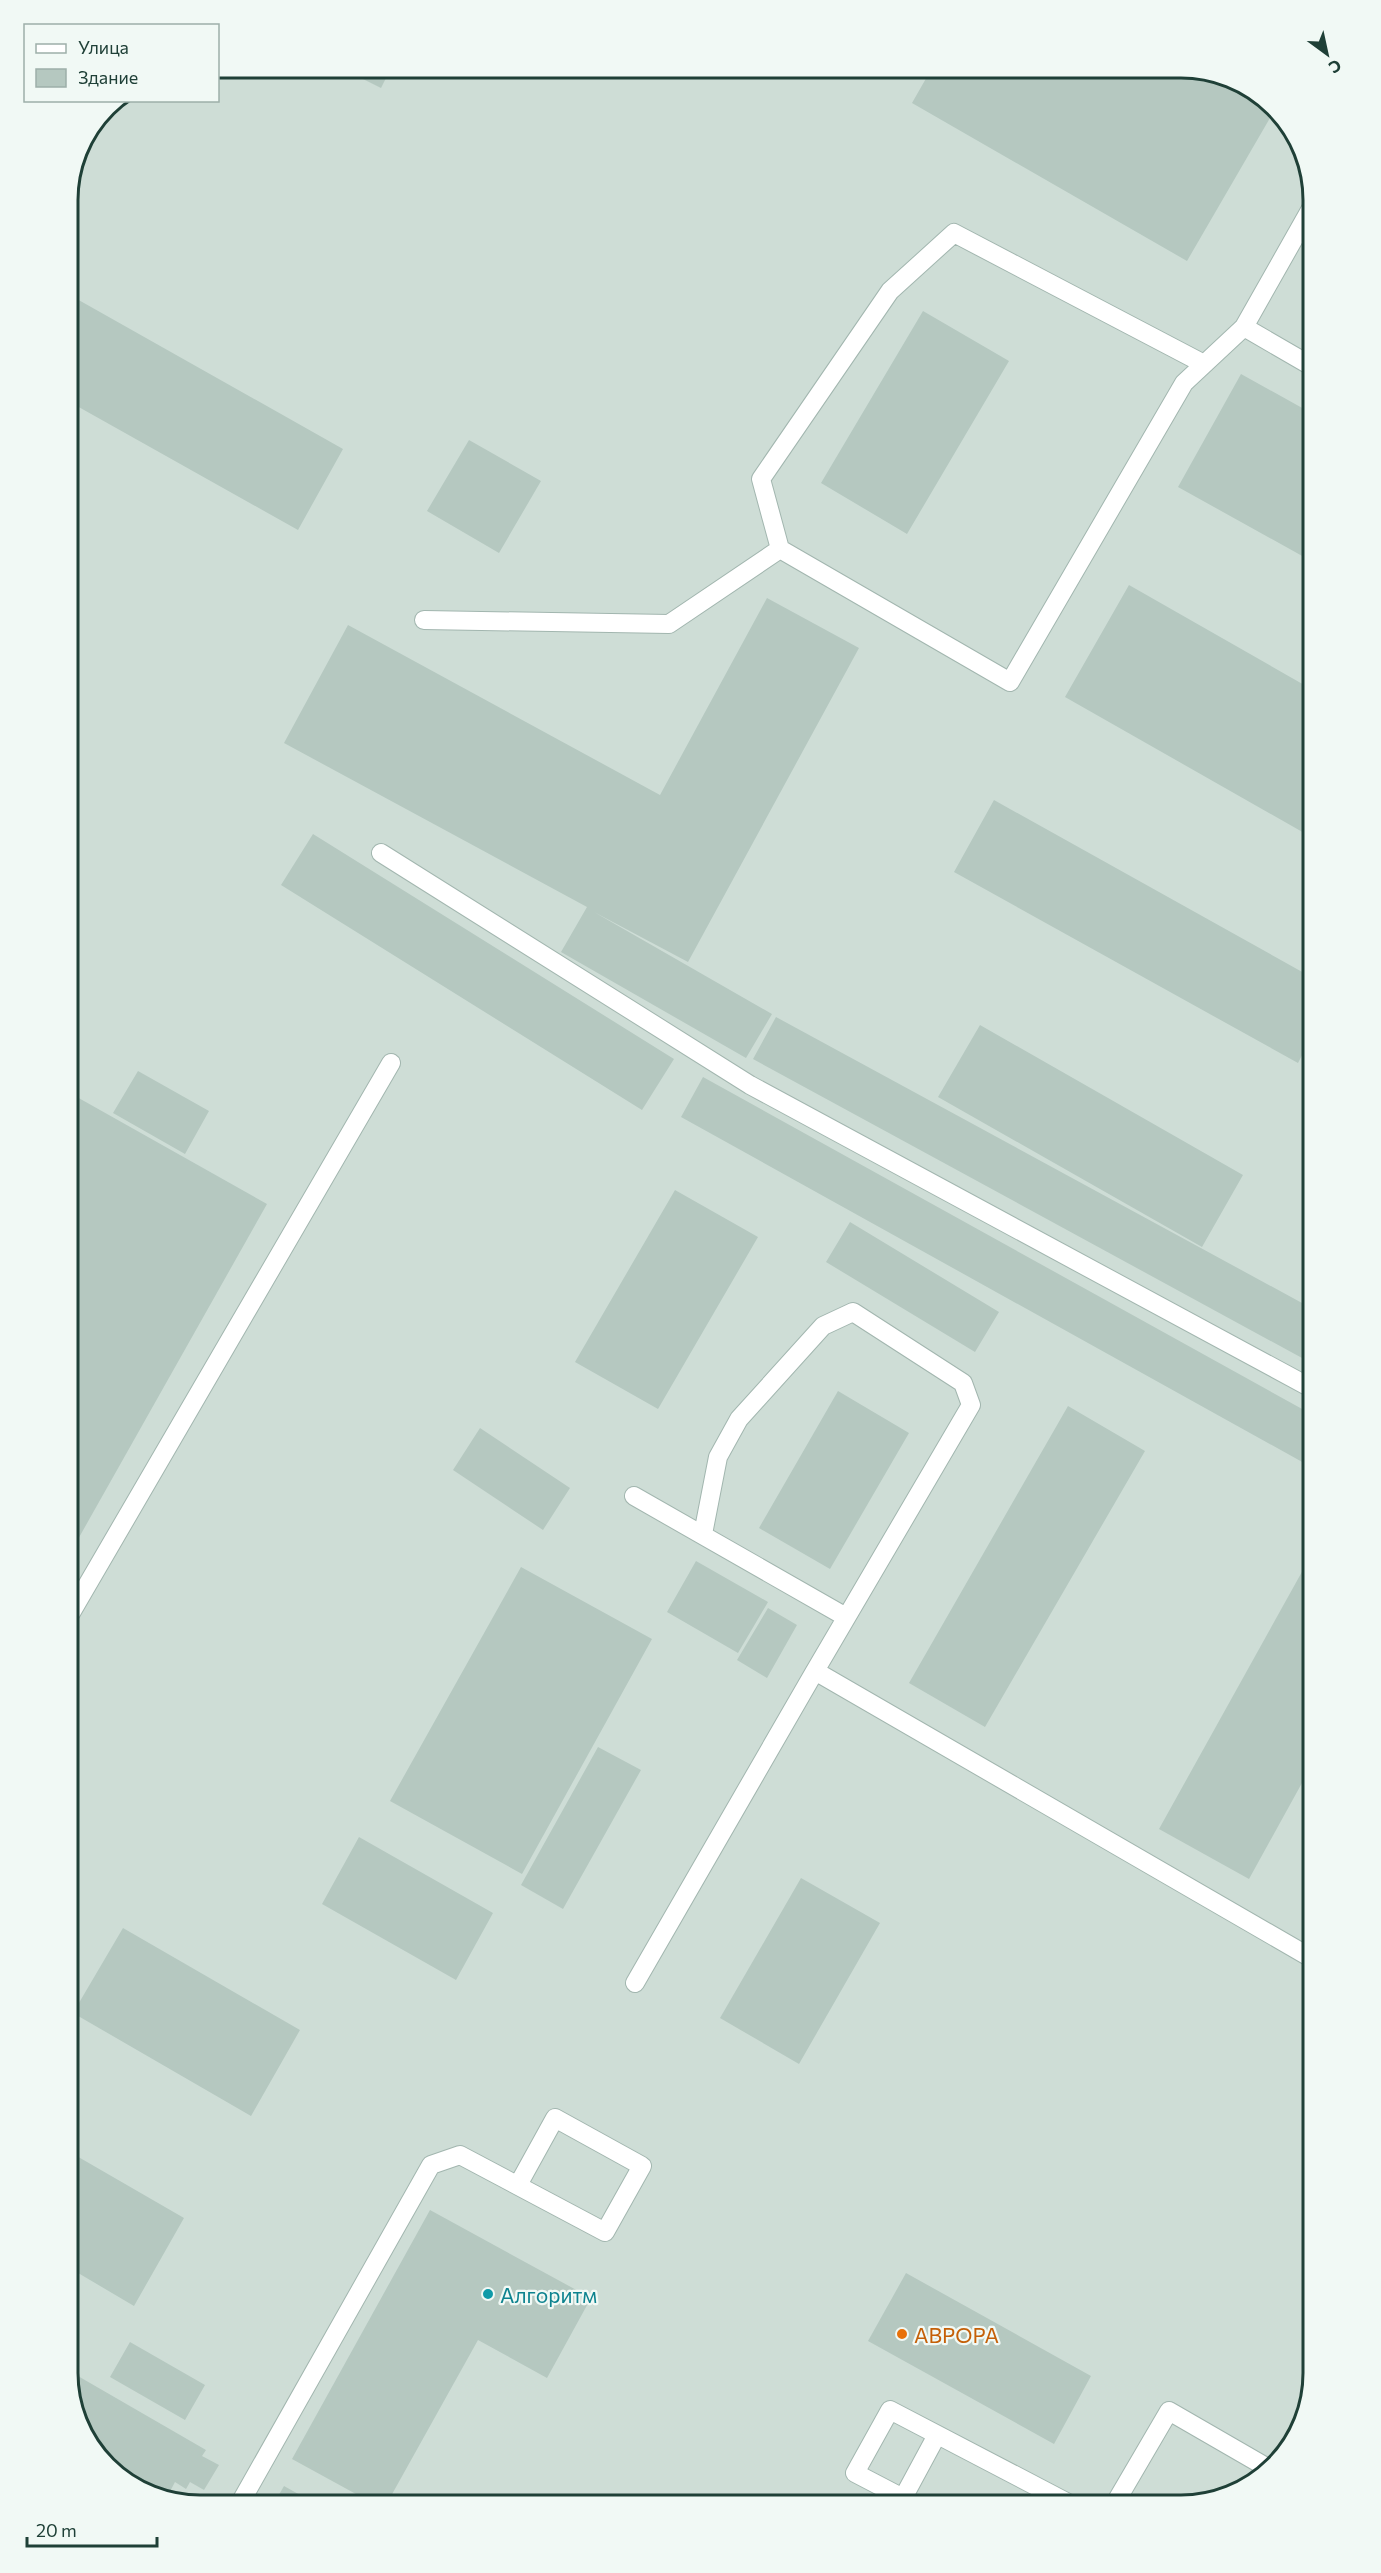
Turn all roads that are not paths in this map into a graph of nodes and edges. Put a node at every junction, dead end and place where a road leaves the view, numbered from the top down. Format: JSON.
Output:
{"nodes":[{"id":1,"x":1303,"y":224,"type":"edge"},
{"id":2,"x":1244,"y":327,"type":"junction"},
{"id":3,"x":1303,"y":361,"type":"edge"},
{"id":4,"x":1204,"y":364,"type":"junction"},
{"id":5,"x":780,"y":549,"type":"junction"},
{"id":6,"x":424,"y":620,"type":"dead end"},
{"id":7,"x":381,"y":853,"type":"dead end"},
{"id":8,"x":392,"y":1064,"type":"dead end"},
{"id":9,"x":1303,"y":1383,"type":"edge"},
{"id":10,"x":634,"y":1496,"type":"dead end"},
{"id":11,"x":703,"y":1534,"type":"junction"},
{"id":12,"x":78,"y":1601,"type":"edge"},
{"id":13,"x":846,"y":1617,"type":"junction"},
{"id":14,"x":815,"y":1671,"type":"junction"},
{"id":15,"x":1303,"y":1953,"type":"edge"},
{"id":16,"x":635,"y":1983,"type":"dead end"},
{"id":17,"x":518,"y":2186,"type":"junction"},
{"id":18,"x":937,"y":2435,"type":"junction"},
{"id":19,"x":1262,"y":2464,"type":"edge"},
{"id":20,"x":244,"y":2495,"type":"edge"},
{"id":21,"x":897,"y":2495,"type":"edge"},
{"id":22,"x":905,"y":2495,"type":"edge"},
{"id":23,"x":1053,"y":2495,"type":"edge"},
{"id":24,"x":1120,"y":2495,"type":"edge"}],
"edges":[{"from":1,"to":2,"type":"lane"},
{"from":2,"to":3,"type":"lane"},
{"from":2,"to":4,"type":"lane"},
{"from":4,"to":5,"type":"lane"},
{"from":4,"to":5,"type":"lane"},
{"from":5,"to":6,"type":"lane"},
{"from":7,"to":9,"type":"lane"},
{"from":8,"to":12,"type":"lane"},
{"from":10,"to":11,"type":"lane"},
{"from":11,"to":13,"type":"lane"},
{"from":11,"to":13,"type":"lane"},
{"from":13,"to":14,"type":"lane"},
{"from":14,"to":15,"type":"lane"},
{"from":14,"to":16,"type":"lane"},
{"from":17,"to":17,"type":"lane"},
{"from":17,"to":20,"type":"lane"},
{"from":18,"to":21,"type":"lane"},
{"from":18,"to":22,"type":"lane"},
{"from":18,"to":23,"type":"lane"},
{"from":19,"to":24,"type":"lane"}]}
